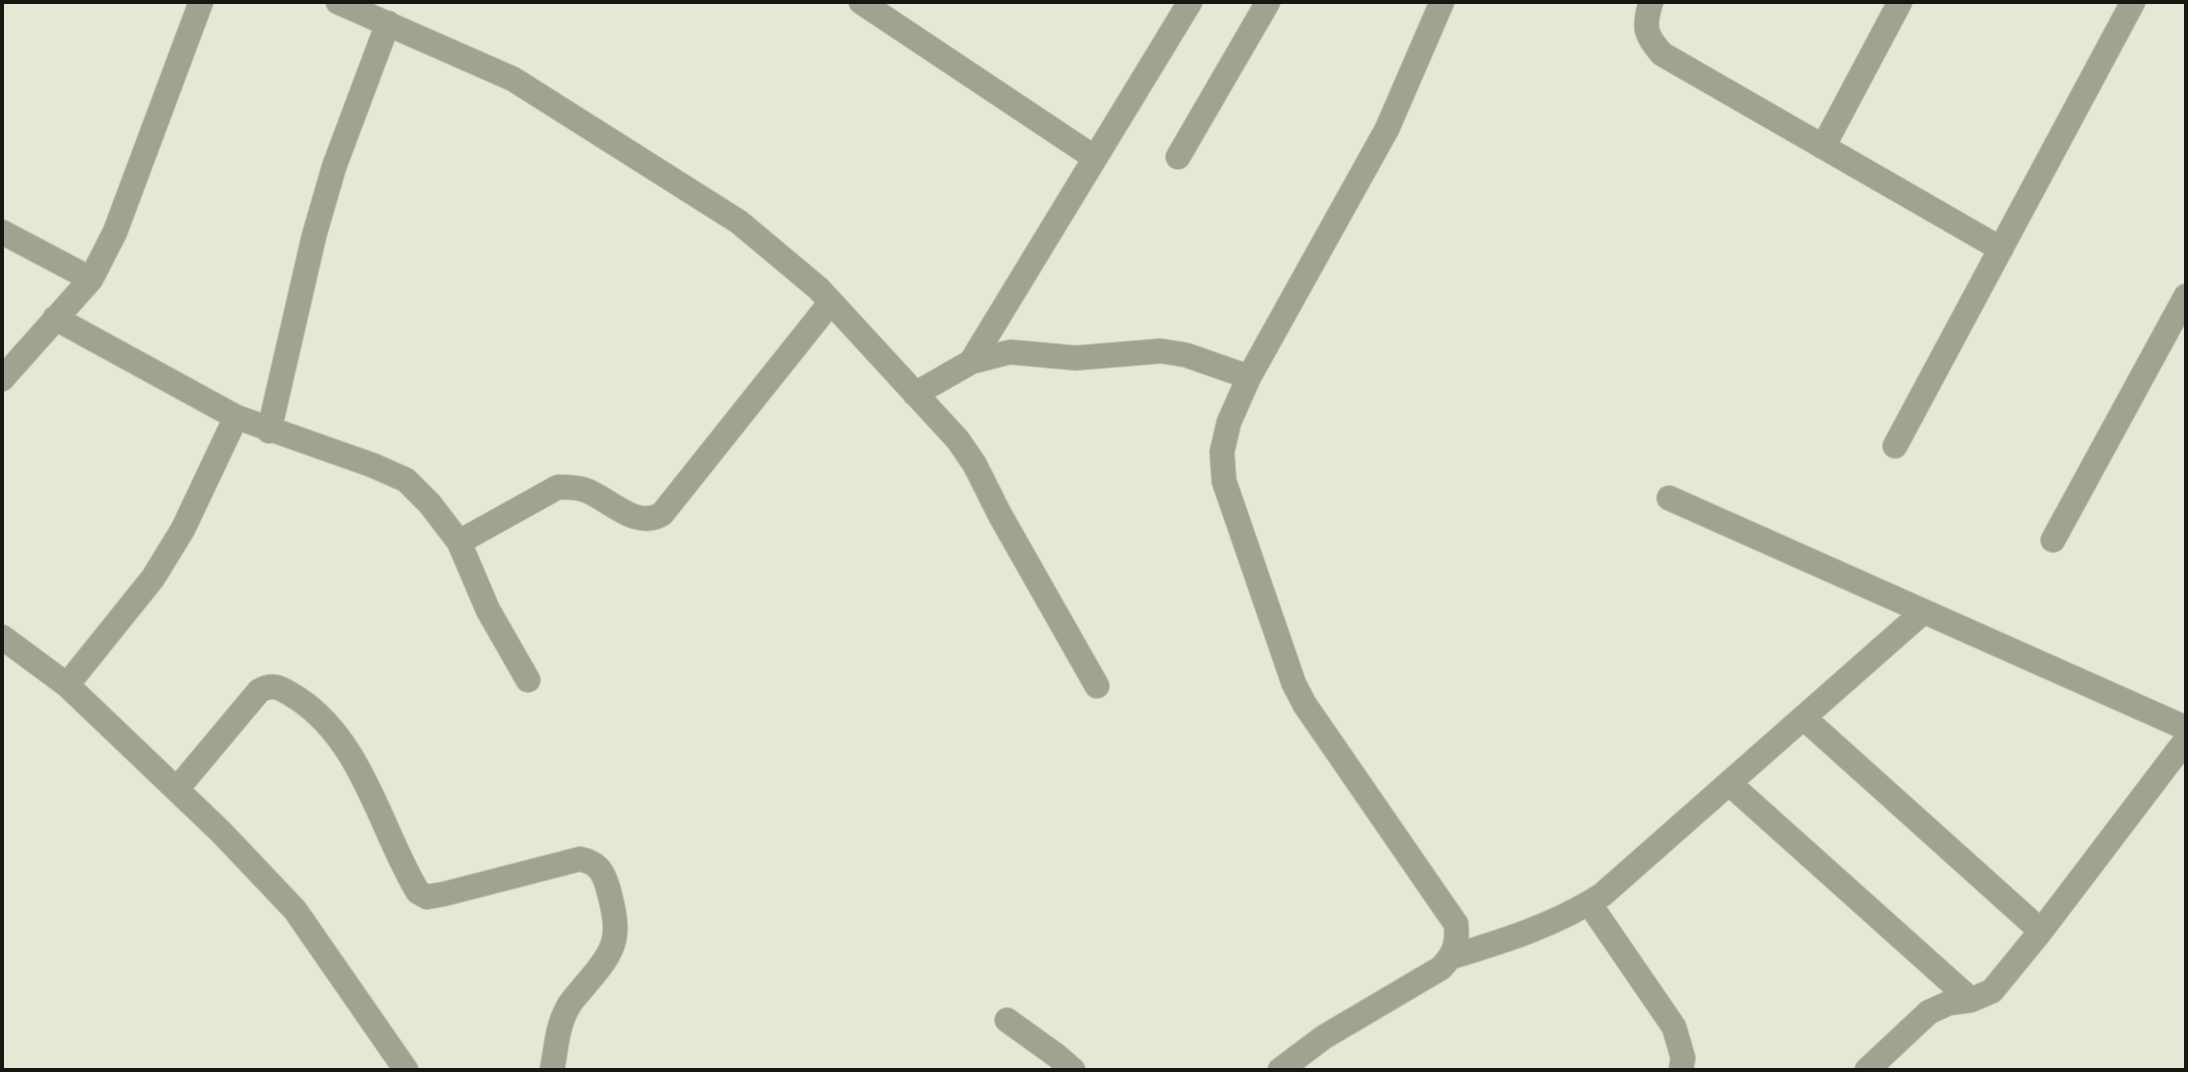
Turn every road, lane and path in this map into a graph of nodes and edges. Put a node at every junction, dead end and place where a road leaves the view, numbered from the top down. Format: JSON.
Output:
{"nodes":[{"id":1,"x":201,"y":2,"type":"edge"},
{"id":2,"x":338,"y":2,"type":"edge"},
{"id":3,"x":861,"y":2,"type":"edge"},
{"id":4,"x":1190,"y":2,"type":"edge"},
{"id":5,"x":1268,"y":2,"type":"edge"},
{"id":6,"x":1442,"y":2,"type":"edge"},
{"id":7,"x":1651,"y":2,"type":"edge"},
{"id":8,"x":1900,"y":2,"type":"edge"},
{"id":9,"x":2133,"y":2,"type":"edge"},
{"id":10,"x":388,"y":23,"type":"junction"},
{"id":11,"x":1823,"y":147,"type":"junction"},
{"id":12,"x":1178,"y":157,"type":"dead end"},
{"id":13,"x":1095,"y":158,"type":"junction"},
{"id":14,"x":2,"y":232,"type":"edge"},
{"id":15,"x":2001,"y":249,"type":"junction"},
{"id":16,"x":91,"y":279,"type":"junction"},
{"id":17,"x":2186,"y":296,"type":"edge"},
{"id":18,"x":831,"y":302,"type":"junction"},
{"id":19,"x":55,"y":318,"type":"junction"},
{"id":20,"x":971,"y":362,"type":"junction"},
{"id":21,"x":1249,"y":377,"type":"junction"},
{"id":22,"x":2,"y":379,"type":"edge"},
{"id":23,"x":915,"y":394,"type":"junction"},
{"id":24,"x":236,"y":417,"type":"junction"},
{"id":25,"x":269,"y":431,"type":"junction"},
{"id":26,"x":1895,"y":446,"type":"dead end"},
{"id":27,"x":1669,"y":498,"type":"dead end"},
{"id":28,"x":2053,"y":540,"type":"dead end"},
{"id":29,"x":459,"y":542,"type":"junction"},
{"id":30,"x":1923,"y":612,"type":"junction"},
{"id":31,"x":2,"y":637,"type":"edge"},
{"id":32,"x":528,"y":680,"type":"dead end"},
{"id":33,"x":67,"y":685,"type":"junction"},
{"id":34,"x":1097,"y":686,"type":"dead end"},
{"id":35,"x":1804,"y":718,"type":"junction"},
{"id":36,"x":2186,"y":728,"type":"edge"},
{"id":37,"x":2186,"y":740,"type":"edge"},
{"id":38,"x":1730,"y":784,"type":"junction"},
{"id":39,"x":177,"y":789,"type":"junction"},
{"id":40,"x":1589,"y":903,"type":"junction"},
{"id":41,"x":2041,"y":931,"type":"junction"},
{"id":42,"x":1451,"y":957,"type":"junction"},
{"id":43,"x":1971,"y":1000,"type":"junction"},
{"id":44,"x":1007,"y":1020,"type":"dead end"},
{"id":45,"x":406,"y":1070,"type":"edge"},
{"id":46,"x":552,"y":1070,"type":"edge"},
{"id":47,"x":1073,"y":1070,"type":"edge"},
{"id":48,"x":1280,"y":1070,"type":"edge"},
{"id":49,"x":1681,"y":1070,"type":"edge"},
{"id":50,"x":1867,"y":1070,"type":"edge"}],
"edges":[{"from":1,"to":16,"type":"street"},
{"from":2,"to":10,"type":"street"},
{"from":3,"to":13,"type":"street"},
{"from":4,"to":13,"type":"street"},
{"from":5,"to":12,"type":"street"},
{"from":6,"to":21,"type":"street"},
{"from":7,"to":11,"type":"street"},
{"from":8,"to":11,"type":"street"},
{"from":9,"to":15,"type":"street"},
{"from":10,"to":18,"type":"street"},
{"from":10,"to":25,"type":"street"},
{"from":11,"to":15,"type":"street"},
{"from":13,"to":20,"type":"street"},
{"from":14,"to":16,"type":"street"},
{"from":15,"to":26,"type":"street"},
{"from":16,"to":19,"type":"street"},
{"from":17,"to":28,"type":"street"},
{"from":18,"to":23,"type":"street"},
{"from":18,"to":29,"type":"street"},
{"from":19,"to":22,"type":"street"},
{"from":19,"to":24,"type":"street"},
{"from":20,"to":21,"type":"street"},
{"from":20,"to":23,"type":"street"},
{"from":21,"to":42,"type":"street"},
{"from":23,"to":34,"type":"street"},
{"from":24,"to":25,"type":"street"},
{"from":24,"to":33,"type":"street"},
{"from":25,"to":29,"type":"street"},
{"from":27,"to":30,"type":"street"},
{"from":29,"to":32,"type":"street"},
{"from":30,"to":35,"type":"street"},
{"from":30,"to":36,"type":"street"},
{"from":31,"to":33,"type":"street"},
{"from":33,"to":39,"type":"street"},
{"from":35,"to":38,"type":"street"},
{"from":35,"to":41,"type":"street"},
{"from":37,"to":41,"type":"street"},
{"from":38,"to":40,"type":"street"},
{"from":38,"to":43,"type":"street"},
{"from":39,"to":45,"type":"street"},
{"from":39,"to":46,"type":"street"},
{"from":40,"to":42,"type":"street"},
{"from":40,"to":49,"type":"street"},
{"from":41,"to":43,"type":"street"},
{"from":42,"to":48,"type":"street"},
{"from":43,"to":50,"type":"street"},
{"from":44,"to":47,"type":"street"}]}
